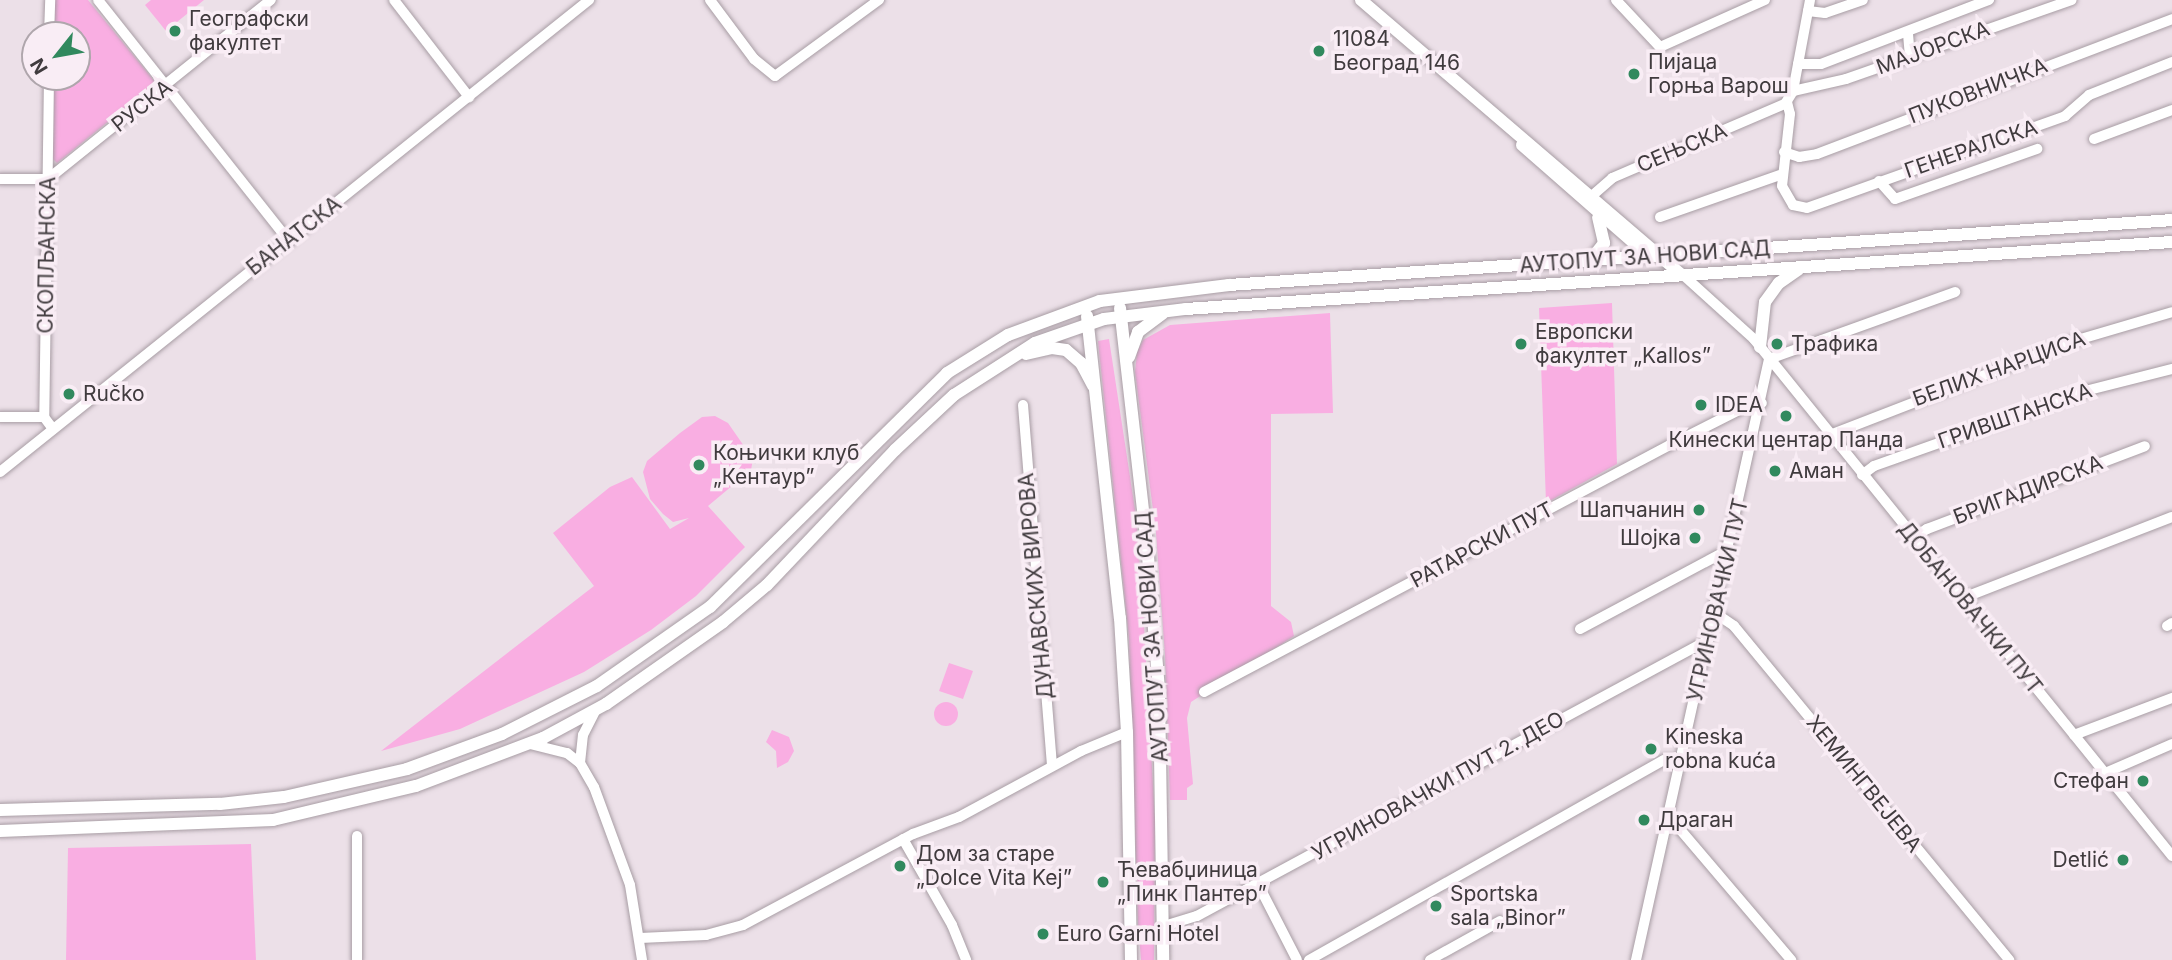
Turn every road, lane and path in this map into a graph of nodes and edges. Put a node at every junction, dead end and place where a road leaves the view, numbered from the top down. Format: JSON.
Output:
{"nodes":[{"id":1,"x":50,"y":0,"type":"edge"},
{"id":2,"x":98,"y":0,"type":"edge"},
{"id":3,"x":271,"y":0,"type":"edge"},
{"id":4,"x":394,"y":0,"type":"edge"},
{"id":5,"x":589,"y":0,"type":"edge"},
{"id":6,"x":710,"y":0,"type":"edge"},
{"id":7,"x":879,"y":0,"type":"edge"},
{"id":8,"x":1362,"y":0,"type":"edge"},
{"id":9,"x":1616,"y":0,"type":"edge"},
{"id":10,"x":1765,"y":0,"type":"edge"},
{"id":11,"x":1810,"y":0,"type":"edge"},
{"id":12,"x":1863,"y":0,"type":"edge"},
{"id":13,"x":1989,"y":0,"type":"edge"},
{"id":14,"x":2072,"y":0,"type":"edge"},
{"id":15,"x":1808,"y":11,"type":"junction"},
{"id":16,"x":2172,"y":19,"type":"edge"},
{"id":17,"x":49,"y":21,"type":"edge"},
{"id":18,"x":1908,"y":34,"type":"junction"},
{"id":19,"x":1910,"y":56,"type":"junction"},
{"id":20,"x":2172,"y":62,"type":"edge"},
{"id":21,"x":1798,"y":64,"type":"junction"},
{"id":22,"x":166,"y":87,"type":"junction"},
{"id":23,"x":49,"y":91,"type":"edge"},
{"id":24,"x":1793,"y":91,"type":"junction"},
{"id":25,"x":469,"y":97,"type":"junction"},
{"id":26,"x":1787,"y":102,"type":"junction"},
{"id":27,"x":2172,"y":110,"type":"edge"},
{"id":28,"x":2094,"y":139,"type":"dead end"},
{"id":29,"x":2037,"y":149,"type":"dead end"},
{"id":30,"x":1784,"y":152,"type":"junction"},
{"id":31,"x":1780,"y":176,"type":"junction"},
{"id":32,"x":0,"y":179,"type":"edge"},
{"id":33,"x":48,"y":179,"type":"junction"},
{"id":34,"x":1879,"y":181,"type":"junction"},
{"id":35,"x":1588,"y":199,"type":"junction"},
{"id":36,"x":1596,"y":214,"type":"junction"},
{"id":37,"x":2172,"y":214,"type":"edge"},
{"id":38,"x":1660,"y":217,"type":"dead end"},
{"id":39,"x":2172,"y":220,"type":"edge"},
{"id":40,"x":2155,"y":222,"type":"junction"},
{"id":41,"x":289,"y":241,"type":"junction"},
{"id":42,"x":2172,"y":242,"type":"edge"},
{"id":43,"x":2158,"y":243,"type":"junction"},
{"id":44,"x":2172,"y":248,"type":"edge"},
{"id":45,"x":1649,"y":256,"type":"junction"},
{"id":46,"x":1663,"y":256,"type":"junction"},
{"id":47,"x":1590,"y":261,"type":"junction"},
{"id":48,"x":1801,"y":268,"type":"junction"},
{"id":49,"x":1681,"y":274,"type":"junction"},
{"id":50,"x":1955,"y":292,"type":"dead end"},
{"id":51,"x":1118,"y":298,"type":"junction"},
{"id":52,"x":1085,"y":305,"type":"junction"},
{"id":53,"x":1166,"y":311,"type":"junction"},
{"id":54,"x":2172,"y":312,"type":"edge"},
{"id":55,"x":1121,"y":316,"type":"junction"},
{"id":56,"x":1088,"y":324,"type":"junction"},
{"id":57,"x":1760,"y":347,"type":"junction"},
{"id":58,"x":1769,"y":359,"type":"junction"},
{"id":59,"x":1004,"y":363,"type":"junction"},
{"id":60,"x":1127,"y":369,"type":"junction"},
{"id":61,"x":2172,"y":369,"type":"edge"},
{"id":62,"x":1097,"y":396,"type":"junction"},
{"id":63,"x":1762,"y":403,"type":"junction"},
{"id":64,"x":1023,"y":405,"type":"dead end"},
{"id":65,"x":0,"y":416,"type":"edge"},
{"id":66,"x":44,"y":417,"type":"junction"},
{"id":67,"x":53,"y":429,"type":"junction"},
{"id":68,"x":1830,"y":435,"type":"junction"},
{"id":69,"x":2145,"y":446,"type":"dead end"},
{"id":70,"x":0,"y":472,"type":"edge"},
{"id":71,"x":1862,"y":475,"type":"junction"},
{"id":72,"x":2172,"y":517,"type":"edge"},
{"id":73,"x":1913,"y":538,"type":"junction"},
{"id":74,"x":1730,"y":549,"type":"junction"},
{"id":75,"x":1963,"y":598,"type":"junction"},
{"id":76,"x":1715,"y":613,"type":"junction"},
{"id":77,"x":1580,"y":629,"type":"dead end"},
{"id":78,"x":1708,"y":640,"type":"junction"},
{"id":79,"x":1204,"y":692,"type":"dead end"},
{"id":80,"x":2172,"y":698,"type":"edge"},
{"id":81,"x":597,"y":710,"type":"junction"},
{"id":82,"x":1127,"y":732,"type":"junction"},
{"id":83,"x":2074,"y":735,"type":"junction"},
{"id":84,"x":530,"y":744,"type":"junction"},
{"id":85,"x":2172,"y":744,"type":"edge"},
{"id":86,"x":1681,"y":760,"type":"junction"},
{"id":87,"x":580,"y":763,"type":"junction"},
{"id":88,"x":1052,"y":766,"type":"junction"},
{"id":89,"x":2105,"y":773,"type":"junction"},
{"id":90,"x":52,"y":809,"type":"junction"},
{"id":91,"x":0,"y":810,"type":"edge"},
{"id":92,"x":1667,"y":821,"type":"junction"},
{"id":93,"x":0,"y":831,"type":"edge"},
{"id":94,"x":53,"y":831,"type":"junction"},
{"id":95,"x":357,"y":836,"type":"dead end"},
{"id":96,"x":903,"y":839,"type":"junction"},
{"id":97,"x":2172,"y":856,"type":"edge"},
{"id":98,"x":1258,"y":884,"type":"junction"},
{"id":99,"x":1500,"y":921,"type":"dead end"},
{"id":100,"x":1164,"y":926,"type":"junction"},
{"id":101,"x":640,"y":938,"type":"junction"},
{"id":102,"x":357,"y":960,"type":"edge"},
{"id":103,"x":642,"y":960,"type":"edge"},
{"id":104,"x":966,"y":960,"type":"edge"},
{"id":105,"x":1131,"y":960,"type":"edge"},
{"id":106,"x":1163,"y":960,"type":"edge"},
{"id":107,"x":1297,"y":960,"type":"edge"},
{"id":108,"x":1309,"y":960,"type":"edge"},
{"id":109,"x":1430,"y":960,"type":"edge"},
{"id":110,"x":1636,"y":960,"type":"edge"},
{"id":111,"x":1791,"y":960,"type":"edge"},
{"id":112,"x":2009,"y":960,"type":"edge"}],
"edges":[{"from":1,"to":17,"type":"street"},
{"from":2,"to":22,"type":"street"},
{"from":3,"to":22,"type":"street","name":"РУСКА"},
{"from":4,"to":25,"type":"street"},
{"from":5,"to":25,"type":"street","name":"БАНАТСКА"},
{"from":6,"to":7,"type":"street"},
{"from":8,"to":35,"type":"main road"},
{"from":9,"to":10,"type":"street"},
{"from":11,"to":15,"type":"street"},
{"from":12,"to":15,"type":"street"},
{"from":13,"to":18,"type":"street"},
{"from":14,"to":19,"type":"street","name":"МАЈОРСКА"},
{"from":15,"to":21,"type":"street"},
{"from":16,"to":30,"type":"street","name":"ПУКОВНИЧКА"},
{"from":18,"to":19,"type":"street"},
{"from":18,"to":21,"type":"street"},
{"from":19,"to":24,"type":"street","name":"МАЈОРСКА"},
{"from":20,"to":34,"type":"street","name":"ГЕНЕРАЛСКА"},
{"from":21,"to":24,"type":"street"},
{"from":22,"to":33,"type":"street","name":"РУСКА"},
{"from":22,"to":41,"type":"street"},
{"from":23,"to":33,"type":"street","name":"СКОПЉАНСКА"},
{"from":24,"to":26,"type":"street"},
{"from":25,"to":41,"type":"street","name":"БАНАТСКА"},
{"from":26,"to":30,"type":"street"},
{"from":26,"to":35,"type":"street","name":"СЕЊСКА"},
{"from":27,"to":28,"type":"street"},
{"from":29,"to":34,"type":"street"},
{"from":30,"to":31,"type":"street"},
{"from":31,"to":34,"type":"street","name":"ГЕНЕРАЛСКА"},
{"from":31,"to":38,"type":"street"},
{"from":32,"to":33,"type":"street"},
{"from":33,"to":66,"type":"street","name":"СКОПЉАНСКА"},
{"from":35,"to":36,"type":"main road"},
{"from":35,"to":46,"type":"main road"},
{"from":36,"to":45,"type":"main road"},
{"from":36,"to":47,"type":"main road"},
{"from":37,"to":40,"type":"main road"},
{"from":39,"to":40,"type":"main road","name":"АУТОПУТ ЗА НОВИ САД"},
{"from":40,"to":46,"type":"main road","name":"АУТОПУТ ЗА НОВИ САД"},
{"from":41,"to":67,"type":"street","name":"БАНАТСКА"},
{"from":42,"to":43,"type":"main road","name":"АУТОПУТ ЗА НОВИ САД"},
{"from":43,"to":44,"type":"main road"},
{"from":43,"to":48,"type":"main road","name":"АУТОПУТ ЗА НОВИ САД"},
{"from":45,"to":46,"type":"main road","name":"АУТОПУТ ЗА НОВИ САД"},
{"from":45,"to":47,"type":"main road","name":"АУТОПУТ ЗА НОВИ САД"},
{"from":45,"to":49,"type":"main road"},
{"from":46,"to":49,"type":"main road"},
{"from":47,"to":51,"type":"main road","name":"АУТОПУТ ЗА НОВИ САД"},
{"from":48,"to":49,"type":"main road","name":"АУТОПУТ ЗА НОВИ САД"},
{"from":48,"to":57,"type":"main road"},
{"from":49,"to":53,"type":"main road","name":"АУТОПУТ ЗА НОВИ САД"},
{"from":49,"to":57,"type":"street"},
{"from":50,"to":58,"type":"street"},
{"from":51,"to":52,"type":"main road","name":"АУТОПУТ ЗА НОВИ САД"},
{"from":51,"to":55,"type":"main road","name":"АУТОПУТ ЗА НОВИ САД"},
{"from":52,"to":56,"type":"main road","name":"АУТОПУТ ЗА НОВИ САД"},
{"from":52,"to":90,"type":"main road"},
{"from":53,"to":55,"type":"main road","name":"АУТОПУТ ЗА НОВИ САД"},
{"from":53,"to":60,"type":"main road"},
{"from":54,"to":68,"type":"street","name":"БЕЛИХ НАРЦИСА"},
{"from":55,"to":56,"type":"main road","name":"АУТОПУТ ЗА НОВИ САД"},
{"from":55,"to":60,"type":"main road","name":"АУТОПУТ ЗА НОВИ САД"},
{"from":56,"to":59,"type":"main road"},
{"from":56,"to":62,"type":"main road","name":"АУТОПУТ ЗА НОВИ САД"},
{"from":57,"to":58,"type":"street"},
{"from":58,"to":63,"type":"street","name":"УГРИНОВАЧКИ ПУТ"},
{"from":58,"to":68,"type":"street","name":"ДОБАНОВАЧКИ ПУТ"},
{"from":59,"to":62,"type":"main road"},
{"from":59,"to":81,"type":"main road"},
{"from":60,"to":100,"type":"main road","name":"АУТОПУТ ЗА НОВИ САД"},
{"from":61,"to":71,"type":"street","name":"ГРИВШТАНСКА"},
{"from":62,"to":82,"type":"main road","name":"АУТОПУТ ЗА НОВИ САД"},
{"from":63,"to":74,"type":"street","name":"УГРИНОВАЧКИ ПУТ"},
{"from":63,"to":79,"type":"street","name":"РАТАРСКИ ПУТ"},
{"from":64,"to":88,"type":"street","name":"ДУНАВСКИХ ВИРОВА"},
{"from":65,"to":66,"type":"street"},
{"from":66,"to":67,"type":"street"},
{"from":67,"to":70,"type":"street","name":"БАНАТСКА"},
{"from":68,"to":71,"type":"street","name":"ДОБАНОВАЧКИ ПУТ"},
{"from":69,"to":73,"type":"street","name":"БРИГАДИРСКА"},
{"from":71,"to":73,"type":"street","name":"ДОБАНОВАЧКИ ПУТ"},
{"from":72,"to":75,"type":"street"},
{"from":73,"to":75,"type":"street","name":"ДОБАНОВАЧКИ ПУТ"},
{"from":74,"to":76,"type":"street","name":"УГРИНОВАЧКИ ПУТ"},
{"from":74,"to":77,"type":"street"},
{"from":75,"to":83,"type":"street","name":"ДОБАНОВАЧКИ ПУТ"},
{"from":76,"to":78,"type":"street","name":"УГРИНОВАЧКИ ПУТ"},
{"from":76,"to":112,"type":"street","name":"ХЕМИНГВЕЈЕВА"},
{"from":78,"to":86,"type":"street","name":"УГРИНОВАЧКИ ПУТ"},
{"from":78,"to":98,"type":"street","name":"УГРИНОВАЧКИ ПУТ 2. ДЕО"},
{"from":80,"to":83,"type":"street"},
{"from":81,"to":84,"type":"main road"},
{"from":81,"to":87,"type":"street"},
{"from":82,"to":88,"type":"street"},
{"from":82,"to":105,"type":"main road","name":"АУТОПУТ ЗА НОВИ САД"},
{"from":83,"to":89,"type":"street","name":"ДОБАНОВАЧКИ ПУТ"},
{"from":84,"to":87,"type":"street"},
{"from":84,"to":94,"type":"main road"},
{"from":85,"to":89,"type":"street"},
{"from":86,"to":92,"type":"street","name":"УГРИНОВАЧКИ ПУТ"},
{"from":86,"to":108,"type":"street"},
{"from":87,"to":101,"type":"street"},
{"from":88,"to":96,"type":"street"},
{"from":89,"to":97,"type":"street","name":"ДОБАНОВАЧКИ ПУТ"},
{"from":90,"to":91,"type":"main road"},
{"from":90,"to":94,"type":"main road"},
{"from":92,"to":110,"type":"street","name":"УГРИНОВАЧКИ ПУТ"},
{"from":92,"to":111,"type":"street"},
{"from":93,"to":94,"type":"main road"},
{"from":95,"to":102,"type":"street"},
{"from":96,"to":101,"type":"street"},
{"from":96,"to":104,"type":"street"},
{"from":98,"to":100,"type":"street","name":"УГРИНОВАЧКИ ПУТ 2. ДЕО"},
{"from":98,"to":107,"type":"street"},
{"from":99,"to":109,"type":"street"},
{"from":100,"to":106,"type":"main road","name":"АУТОПУТ ЗА НОВИ САД"},
{"from":101,"to":103,"type":"street"}]}
